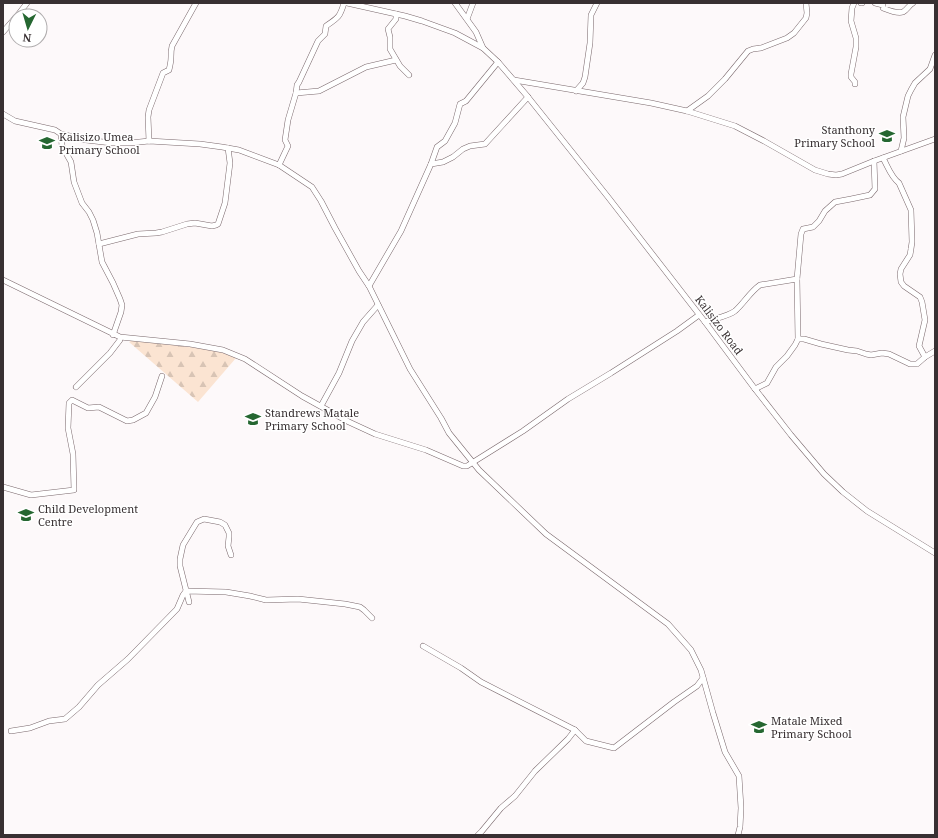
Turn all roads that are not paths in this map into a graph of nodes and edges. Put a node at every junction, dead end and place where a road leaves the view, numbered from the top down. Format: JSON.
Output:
{"nodes":[{"id":1,"x":196,"y":3,"type":"edge"},
{"id":2,"x":346,"y":3,"type":"edge"},
{"id":3,"x":455,"y":3,"type":"edge"},
{"id":4,"x":473,"y":3,"type":"edge"},
{"id":5,"x":597,"y":3,"type":"edge"},
{"id":6,"x":806,"y":3,"type":"edge"},
{"id":7,"x":854,"y":3,"type":"edge"},
{"id":8,"x":875,"y":3,"type":"edge"},
{"id":9,"x":913,"y":3,"type":"edge"},
{"id":10,"x":396,"y":14,"type":"junction"},
{"id":11,"x":467,"y":19,"type":"junction"},
{"id":12,"x":483,"y":48,"type":"junction"},
{"id":13,"x":935,"y":55,"type":"edge"},
{"id":14,"x":396,"y":60,"type":"junction"},
{"id":15,"x":498,"y":62,"type":"junction"},
{"id":16,"x":409,"y":75,"type":"dead end"},
{"id":17,"x":514,"y":80,"type":"junction"},
{"id":18,"x":855,"y":84,"type":"dead end"},
{"id":19,"x":576,"y":91,"type":"junction"},
{"id":20,"x":296,"y":93,"type":"junction"},
{"id":21,"x":528,"y":97,"type":"junction"},
{"id":22,"x":687,"y":111,"type":"junction"},
{"id":23,"x":3,"y":114,"type":"edge"},
{"id":24,"x":61,"y":134,"type":"junction"},
{"id":25,"x":935,"y":139,"type":"edge"},
{"id":26,"x":149,"y":141,"type":"junction"},
{"id":27,"x":228,"y":148,"type":"junction"},
{"id":28,"x":901,"y":151,"type":"junction"},
{"id":29,"x":883,"y":158,"type":"junction"},
{"id":30,"x":874,"y":161,"type":"junction"},
{"id":31,"x":431,"y":164,"type":"junction"},
{"id":32,"x":279,"y":165,"type":"junction"},
{"id":33,"x":99,"y":244,"type":"junction"},
{"id":34,"x":797,"y":279,"type":"junction"},
{"id":35,"x":3,"y":280,"type":"edge"},
{"id":36,"x":369,"y":286,"type":"junction"},
{"id":37,"x":378,"y":305,"type":"junction"},
{"id":38,"x":699,"y":315,"type":"junction"},
{"id":39,"x":705,"y":322,"type":"junction"},
{"id":40,"x":114,"y":334,"type":"junction"},
{"id":41,"x":798,"y":339,"type":"junction"},
{"id":42,"x":120,"y":340,"type":"dead end"},
{"id":43,"x":935,"y":351,"type":"edge"},
{"id":44,"x":925,"y":357,"type":"junction"},
{"id":45,"x":162,"y":376,"type":"dead end"},
{"id":46,"x":76,"y":388,"type":"dead end"},
{"id":47,"x":755,"y":389,"type":"junction"},
{"id":48,"x":321,"y":406,"type":"junction"},
{"id":49,"x":472,"y":462,"type":"junction"},
{"id":50,"x":3,"y":488,"type":"edge"},
{"id":51,"x":935,"y":553,"type":"edge"},
{"id":52,"x":231,"y":555,"type":"dead end"},
{"id":53,"x":186,"y":591,"type":"junction"},
{"id":54,"x":189,"y":602,"type":"dead end"},
{"id":55,"x":372,"y":618,"type":"dead end"},
{"id":56,"x":423,"y":646,"type":"dead end"},
{"id":57,"x":703,"y":678,"type":"junction"},
{"id":58,"x":574,"y":730,"type":"junction"},
{"id":59,"x":11,"y":731,"type":"dead end"},
{"id":60,"x":478,"y":835,"type":"edge"},
{"id":61,"x":738,"y":835,"type":"edge"}],
"edges":[{"from":1,"to":26,"type":"street"},
{"from":2,"to":10,"type":"street"},
{"from":2,"to":20,"type":"street"},
{"from":3,"to":11,"type":"street"},
{"from":4,"to":11,"type":"street"},
{"from":5,"to":19,"type":"street"},
{"from":6,"to":22,"type":"street"},
{"from":7,"to":18,"type":"street"},
{"from":8,"to":9,"type":"street"},
{"from":10,"to":12,"type":"street"},
{"from":10,"to":14,"type":"street"},
{"from":11,"to":12,"type":"street"},
{"from":12,"to":15,"type":"street","name":"Kalisizo Road"},
{"from":13,"to":28,"type":"street"},
{"from":14,"to":16,"type":"street"},
{"from":14,"to":20,"type":"street"},
{"from":15,"to":17,"type":"street","name":"Kalisizo Road"},
{"from":15,"to":31,"type":"street"},
{"from":17,"to":19,"type":"street"},
{"from":17,"to":21,"type":"street","name":"Kalisizo Road"},
{"from":19,"to":22,"type":"street"},
{"from":20,"to":32,"type":"street"},
{"from":21,"to":31,"type":"street"},
{"from":21,"to":38,"type":"street","name":"Kalisizo Road"},
{"from":22,"to":30,"type":"street"},
{"from":23,"to":24,"type":"street"},
{"from":24,"to":26,"type":"street"},
{"from":24,"to":33,"type":"street"},
{"from":25,"to":28,"type":"street"},
{"from":26,"to":27,"type":"street"},
{"from":27,"to":32,"type":"street"},
{"from":27,"to":33,"type":"street"},
{"from":28,"to":29,"type":"street"},
{"from":29,"to":30,"type":"street"},
{"from":29,"to":44,"type":"street"},
{"from":30,"to":34,"type":"street"},
{"from":31,"to":36,"type":"street"},
{"from":32,"to":36,"type":"street"},
{"from":33,"to":40,"type":"street"},
{"from":34,"to":39,"type":"street"},
{"from":34,"to":41,"type":"street"},
{"from":35,"to":40,"type":"street"},
{"from":36,"to":37,"type":"street"},
{"from":37,"to":48,"type":"street"},
{"from":37,"to":49,"type":"street"},
{"from":38,"to":39,"type":"street","name":"Kalisizo Road"},
{"from":38,"to":49,"type":"street"},
{"from":39,"to":47,"type":"street","name":"Kalisizo Road"},
{"from":40,"to":48,"type":"street"},
{"from":41,"to":44,"type":"street"},
{"from":41,"to":47,"type":"street"},
{"from":42,"to":46,"type":"street"},
{"from":43,"to":44,"type":"street"},
{"from":45,"to":50,"type":"street"},
{"from":47,"to":51,"type":"street","name":"Kalisizo Road"},
{"from":48,"to":49,"type":"street"},
{"from":49,"to":57,"type":"street"},
{"from":52,"to":53,"type":"street"},
{"from":53,"to":54,"type":"street"},
{"from":53,"to":55,"type":"street"},
{"from":53,"to":59,"type":"street"},
{"from":56,"to":58,"type":"street"},
{"from":57,"to":58,"type":"street"},
{"from":57,"to":61,"type":"street"},
{"from":58,"to":60,"type":"street"}]}
